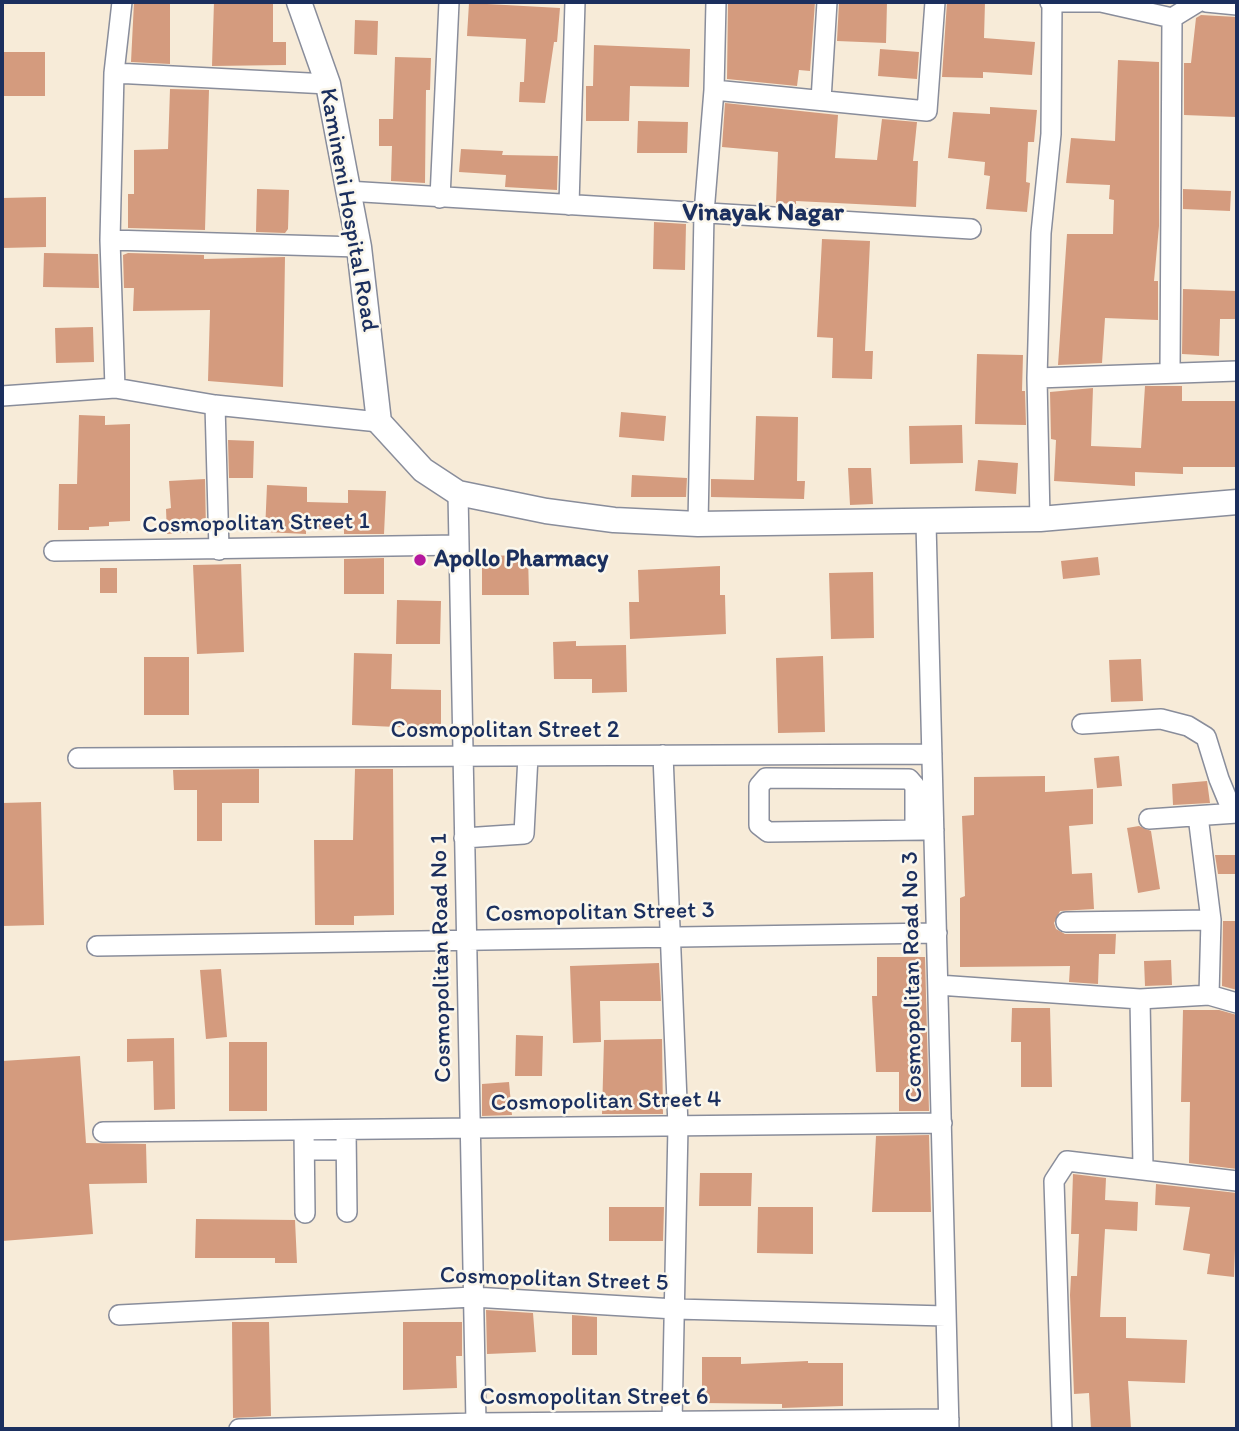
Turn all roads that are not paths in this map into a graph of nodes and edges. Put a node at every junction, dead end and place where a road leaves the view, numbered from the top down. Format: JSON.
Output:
{"nodes":[{"id":1,"x":122,"y":2,"type":"edge"},
{"id":2,"x":299,"y":2,"type":"edge"},
{"id":3,"x":449,"y":2,"type":"edge"},
{"id":4,"x":575,"y":2,"type":"edge"},
{"id":5,"x":716,"y":2,"type":"edge"},
{"id":6,"x":827,"y":2,"type":"edge"},
{"id":7,"x":934,"y":2,"type":"edge"},
{"id":8,"x":1101,"y":2,"type":"edge"},
{"id":9,"x":1198,"y":2,"type":"edge"},
{"id":10,"x":1206,"y":2,"type":"edge"},
{"id":11,"x":1051,"y":3,"type":"edge"},
{"id":12,"x":1237,"y":5,"type":"edge"},
{"id":13,"x":1172,"y":18,"type":"junction"},
{"id":14,"x":114,"y":73,"type":"junction"},
{"id":15,"x":328,"y":84,"type":"junction"},
{"id":16,"x":714,"y":90,"type":"junction"},
{"id":17,"x":821,"y":100,"type":"junction"},
{"id":18,"x":347,"y":191,"type":"junction"},
{"id":19,"x":440,"y":198,"type":"junction"},
{"id":20,"x":569,"y":205,"type":"junction"},
{"id":21,"x":704,"y":213,"type":"junction"},
{"id":22,"x":971,"y":229,"type":"dead end"},
{"id":23,"x":110,"y":240,"type":"junction"},
{"id":24,"x":359,"y":247,"type":"junction"},
{"id":25,"x":1237,"y":371,"type":"edge"},
{"id":26,"x":1170,"y":372,"type":"junction"},
{"id":27,"x":1037,"y":378,"type":"junction"},
{"id":28,"x":115,"y":388,"type":"junction"},
{"id":29,"x":2,"y":396,"type":"edge"},
{"id":30,"x":215,"y":405,"type":"junction"},
{"id":31,"x":379,"y":422,"type":"junction"},
{"id":32,"x":458,"y":493,"type":"junction"},
{"id":33,"x":1237,"y":502,"type":"edge"},
{"id":34,"x":1040,"y":519,"type":"junction"},
{"id":35,"x":926,"y":523,"type":"junction"},
{"id":36,"x":698,"y":524,"type":"junction"},
{"id":37,"x":459,"y":545,"type":"junction"},
{"id":38,"x":219,"y":550,"type":"junction"},
{"id":39,"x":54,"y":551,"type":"dead end"},
{"id":40,"x":1082,"y":724,"type":"dead end"},
{"id":41,"x":932,"y":754,"type":"junction"},
{"id":42,"x":663,"y":755,"type":"junction"},
{"id":43,"x":463,"y":756,"type":"junction"},
{"id":44,"x":528,"y":756,"type":"junction"},
{"id":45,"x":78,"y":758,"type":"dead end"},
{"id":46,"x":1235,"y":813,"type":"edge"},
{"id":47,"x":1198,"y":816,"type":"junction"},
{"id":48,"x":1149,"y":819,"type":"dead end"},
{"id":49,"x":925,"y":830,"type":"junction"},
{"id":50,"x":464,"y":838,"type":"junction"},
{"id":51,"x":1211,"y":920,"type":"junction"},
{"id":52,"x":1066,"y":922,"type":"dead end"},
{"id":53,"x":937,"y":933,"type":"junction"},
{"id":54,"x":670,"y":937,"type":"junction"},
{"id":55,"x":466,"y":940,"type":"junction"},
{"id":56,"x":97,"y":946,"type":"dead end"},
{"id":57,"x":938,"y":985,"type":"junction"},
{"id":58,"x":1209,"y":995,"type":"junction"},
{"id":59,"x":1140,"y":999,"type":"junction"},
{"id":60,"x":1237,"y":1003,"type":"edge"},
{"id":61,"x":942,"y":1123,"type":"junction"},
{"id":62,"x":678,"y":1126,"type":"junction"},
{"id":63,"x":470,"y":1128,"type":"junction"},
{"id":64,"x":346,"y":1129,"type":"junction"},
{"id":65,"x":304,"y":1130,"type":"junction"},
{"id":66,"x":103,"y":1132,"type":"dead end"},
{"id":67,"x":305,"y":1150,"type":"junction"},
{"id":68,"x":346,"y":1150,"type":"junction"},
{"id":69,"x":1143,"y":1168,"type":"junction"},
{"id":70,"x":1237,"y":1181,"type":"edge"},
{"id":71,"x":346,"y":1212,"type":"dead end"},
{"id":72,"x":305,"y":1213,"type":"dead end"},
{"id":73,"x":473,"y":1297,"type":"junction"},
{"id":74,"x":674,"y":1309,"type":"junction"},
{"id":75,"x":118,"y":1315,"type":"dead end"},
{"id":76,"x":946,"y":1317,"type":"junction"},
{"id":77,"x":672,"y":1422,"type":"junction"},
{"id":78,"x":476,"y":1423,"type":"junction"},
{"id":79,"x":949,"y":1424,"type":"edge"},
{"id":80,"x":239,"y":1429,"type":"edge"},
{"id":81,"x":1062,"y":1429,"type":"edge"}],
"edges":[{"from":1,"to":14,"type":"street"},
{"from":2,"to":15,"type":"street","name":"Kamineni Hospital Road"},
{"from":3,"to":19,"type":"street"},
{"from":4,"to":20,"type":"street"},
{"from":5,"to":16,"type":"street"},
{"from":6,"to":17,"type":"street"},
{"from":7,"to":17,"type":"street"},
{"from":8,"to":11,"type":"street"},
{"from":8,"to":13,"type":"street"},
{"from":9,"to":13,"type":"street"},
{"from":10,"to":12,"type":"street"},
{"from":11,"to":27,"type":"street"},
{"from":13,"to":26,"type":"street"},
{"from":14,"to":15,"type":"street"},
{"from":14,"to":23,"type":"street"},
{"from":15,"to":18,"type":"street","name":"Kamineni Hospital Road"},
{"from":16,"to":17,"type":"street"},
{"from":16,"to":21,"type":"street"},
{"from":18,"to":19,"type":"street"},
{"from":18,"to":24,"type":"street","name":"Kamineni Hospital Road"},
{"from":19,"to":20,"type":"street"},
{"from":20,"to":21,"type":"street"},
{"from":21,"to":22,"type":"street"},
{"from":21,"to":36,"type":"street"},
{"from":23,"to":24,"type":"street"},
{"from":23,"to":28,"type":"street"},
{"from":24,"to":31,"type":"street","name":"Kamineni Hospital Road"},
{"from":25,"to":26,"type":"street"},
{"from":26,"to":27,"type":"street"},
{"from":27,"to":34,"type":"street"},
{"from":28,"to":29,"type":"street"},
{"from":28,"to":30,"type":"street"},
{"from":30,"to":31,"type":"street"},
{"from":30,"to":38,"type":"street"},
{"from":31,"to":32,"type":"street"},
{"from":32,"to":36,"type":"street"},
{"from":32,"to":37,"type":"street","name":"Cosmopolitan Road No 1"},
{"from":33,"to":34,"type":"street"},
{"from":34,"to":35,"type":"street"},
{"from":35,"to":36,"type":"street"},
{"from":35,"to":41,"type":"street","name":"Cosmopolitan Road No 3"},
{"from":37,"to":38,"type":"street","name":"Cosmopolitan Street 1"},
{"from":37,"to":43,"type":"street","name":"Cosmopolitan Road No 1"},
{"from":38,"to":39,"type":"street","name":"Cosmopolitan Street 1"},
{"from":40,"to":46,"type":"street"},
{"from":41,"to":42,"type":"street","name":"Cosmopolitan Street 2"},
{"from":41,"to":49,"type":"street","name":"Cosmopolitan Road No 3"},
{"from":42,"to":44,"type":"street","name":"Cosmopolitan Street 2"},
{"from":42,"to":54,"type":"street"},
{"from":43,"to":44,"type":"street","name":"Cosmopolitan Street 2"},
{"from":43,"to":45,"type":"street","name":"Cosmopolitan Street 2"},
{"from":43,"to":50,"type":"street","name":"Cosmopolitan Road No 1"},
{"from":44,"to":50,"type":"street"},
{"from":46,"to":47,"type":"street"},
{"from":47,"to":48,"type":"street"},
{"from":47,"to":51,"type":"street"},
{"from":49,"to":49,"type":"street"},
{"from":49,"to":53,"type":"street","name":"Cosmopolitan Road No 3"},
{"from":50,"to":55,"type":"street","name":"Cosmopolitan Road No 1"},
{"from":51,"to":52,"type":"street"},
{"from":51,"to":58,"type":"street"},
{"from":53,"to":54,"type":"street","name":"Cosmopolitan Street 3"},
{"from":53,"to":57,"type":"street","name":"Cosmopolitan Road No 3"},
{"from":54,"to":55,"type":"street","name":"Cosmopolitan Street 3"},
{"from":54,"to":62,"type":"street"},
{"from":55,"to":56,"type":"street","name":"Cosmopolitan Street 3"},
{"from":55,"to":63,"type":"street","name":"Cosmopolitan Road No 1"},
{"from":57,"to":59,"type":"street"},
{"from":57,"to":61,"type":"street","name":"Cosmopolitan Road No 3"},
{"from":58,"to":59,"type":"street"},
{"from":58,"to":60,"type":"street"},
{"from":59,"to":69,"type":"street"},
{"from":61,"to":62,"type":"street","name":"Cosmopolitan Street 4"},
{"from":61,"to":76,"type":"street","name":"Cosmopolitan Road No 3"},
{"from":62,"to":63,"type":"street","name":"Cosmopolitan Street 4"},
{"from":62,"to":74,"type":"street"},
{"from":63,"to":64,"type":"street","name":"Cosmopolitan Street 4"},
{"from":63,"to":73,"type":"street","name":"Cosmopolitan Road No 1"},
{"from":64,"to":65,"type":"street","name":"Cosmopolitan Street 4"},
{"from":64,"to":68,"type":"street"},
{"from":65,"to":66,"type":"street","name":"Cosmopolitan Street 4"},
{"from":65,"to":67,"type":"street"},
{"from":67,"to":68,"type":"street"},
{"from":67,"to":72,"type":"street"},
{"from":68,"to":71,"type":"street"},
{"from":69,"to":70,"type":"street"},
{"from":69,"to":81,"type":"street"},
{"from":73,"to":74,"type":"street","name":"Cosmopolitan Street 5"},
{"from":73,"to":75,"type":"street","name":"Cosmopolitan Street 5"},
{"from":73,"to":78,"type":"street","name":"Cosmopolitan Road No 1"},
{"from":74,"to":76,"type":"street","name":"Cosmopolitan Street 5"},
{"from":74,"to":77,"type":"street"},
{"from":76,"to":79,"type":"street","name":"Cosmopolitan Road No 3"},
{"from":77,"to":78,"type":"street","name":"Cosmopolitan Street 6"},
{"from":77,"to":79,"type":"street","name":"Cosmopolitan Street 6"},
{"from":78,"to":80,"type":"street","name":"Cosmopolitan Street 6"}]}
